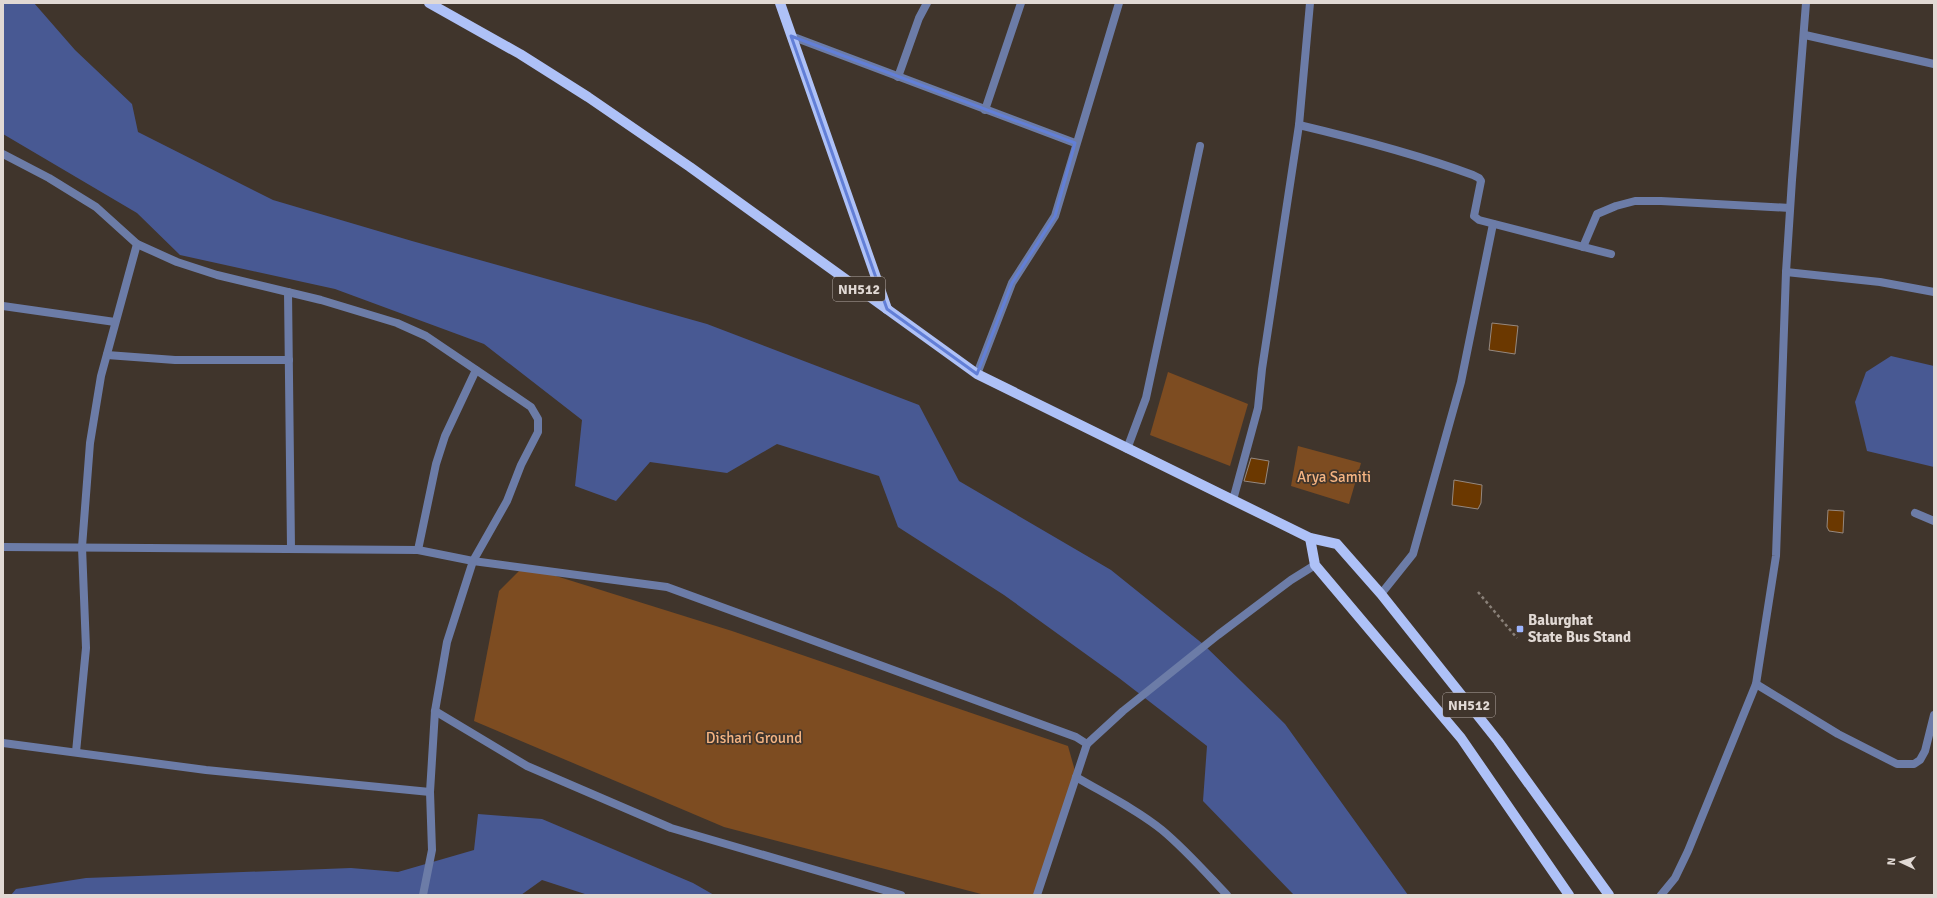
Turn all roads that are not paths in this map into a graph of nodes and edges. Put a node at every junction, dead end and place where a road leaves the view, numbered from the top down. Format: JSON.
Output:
{"nodes":[{"id":1,"x":429,"y":3,"type":"edge"},
{"id":2,"x":780,"y":3,"type":"edge"},
{"id":3,"x":927,"y":3,"type":"edge"},
{"id":4,"x":1021,"y":3,"type":"edge"},
{"id":5,"x":1119,"y":3,"type":"edge"},
{"id":6,"x":1310,"y":3,"type":"edge"},
{"id":7,"x":1806,"y":3,"type":"edge"},
{"id":8,"x":1805,"y":35,"type":"junction"},
{"id":9,"x":791,"y":36,"type":"junction"},
{"id":10,"x":1934,"y":64,"type":"edge"},
{"id":11,"x":898,"y":77,"type":"junction"},
{"id":12,"x":985,"y":110,"type":"junction"},
{"id":13,"x":1299,"y":124,"type":"junction"},
{"id":14,"x":1075,"y":143,"type":"junction"},
{"id":15,"x":1200,"y":146,"type":"dead end"},
{"id":16,"x":3,"y":154,"type":"edge"},
{"id":17,"x":1790,"y":208,"type":"junction"},
{"id":18,"x":1493,"y":224,"type":"junction"},
{"id":19,"x":136,"y":244,"type":"junction"},
{"id":20,"x":1583,"y":247,"type":"junction"},
{"id":21,"x":1611,"y":254,"type":"dead end"},
{"id":22,"x":1786,"y":272,"type":"junction"},
{"id":23,"x":288,"y":292,"type":"junction"},
{"id":24,"x":1934,"y":292,"type":"edge"},
{"id":25,"x":3,"y":306,"type":"edge"},
{"id":26,"x":887,"y":309,"type":"junction"},
{"id":27,"x":115,"y":322,"type":"junction"},
{"id":28,"x":107,"y":355,"type":"junction"},
{"id":29,"x":289,"y":360,"type":"junction"},
{"id":30,"x":476,"y":370,"type":"junction"},
{"id":31,"x":977,"y":374,"type":"junction"},
{"id":32,"x":1128,"y":449,"type":"junction"},
{"id":33,"x":1233,"y":500,"type":"junction"},
{"id":34,"x":1915,"y":512,"type":"dead end"},
{"id":35,"x":1934,"y":521,"type":"edge"},
{"id":36,"x":1310,"y":538,"type":"junction"},
{"id":37,"x":3,"y":547,"type":"edge"},
{"id":38,"x":82,"y":547,"type":"junction"},
{"id":39,"x":291,"y":548,"type":"junction"},
{"id":40,"x":418,"y":550,"type":"junction"},
{"id":41,"x":473,"y":561,"type":"junction"},
{"id":42,"x":1315,"y":565,"type":"junction"},
{"id":43,"x":1380,"y":594,"type":"junction"},
{"id":44,"x":1756,"y":684,"type":"junction"},
{"id":45,"x":436,"y":711,"type":"junction"},
{"id":46,"x":1934,"y":716,"type":"edge"},
{"id":47,"x":3,"y":743,"type":"edge"},
{"id":48,"x":1088,"y":744,"type":"junction"},
{"id":49,"x":76,"y":752,"type":"junction"},
{"id":50,"x":1076,"y":777,"type":"junction"},
{"id":51,"x":430,"y":792,"type":"junction"},
{"id":52,"x":423,"y":895,"type":"edge"},
{"id":53,"x":901,"y":895,"type":"edge"},
{"id":54,"x":1037,"y":895,"type":"edge"},
{"id":55,"x":1227,"y":895,"type":"edge"},
{"id":56,"x":1569,"y":895,"type":"edge"},
{"id":57,"x":1609,"y":895,"type":"edge"},
{"id":58,"x":1661,"y":895,"type":"edge"}],
"edges":[{"from":1,"to":26,"type":"main road","number":"NH512"},
{"from":2,"to":9,"type":"main road"},
{"from":3,"to":11,"type":"street"},
{"from":4,"to":12,"type":"street"},
{"from":5,"to":14,"type":"street"},
{"from":6,"to":13,"type":"street"},
{"from":7,"to":8,"type":"street"},
{"from":8,"to":10,"type":"street"},
{"from":8,"to":17,"type":"street"},
{"from":9,"to":11,"type":"street"},
{"from":9,"to":26,"type":"main road"},
{"from":11,"to":12,"type":"street"},
{"from":12,"to":14,"type":"street"},
{"from":13,"to":18,"type":"street"},
{"from":13,"to":33,"type":"street"},
{"from":14,"to":31,"type":"street"},
{"from":15,"to":32,"type":"street"},
{"from":16,"to":19,"type":"street"},
{"from":17,"to":20,"type":"street"},
{"from":17,"to":22,"type":"street"},
{"from":18,"to":20,"type":"street"},
{"from":18,"to":43,"type":"street"},
{"from":19,"to":23,"type":"street"},
{"from":19,"to":27,"type":"street"},
{"from":20,"to":21,"type":"street"},
{"from":22,"to":24,"type":"street"},
{"from":22,"to":44,"type":"street"},
{"from":23,"to":29,"type":"street"},
{"from":23,"to":30,"type":"street"},
{"from":25,"to":27,"type":"street"},
{"from":26,"to":31,"type":"main road","number":"NH512"},
{"from":27,"to":28,"type":"street"},
{"from":28,"to":29,"type":"street"},
{"from":28,"to":38,"type":"street"},
{"from":29,"to":39,"type":"street"},
{"from":30,"to":40,"type":"street"},
{"from":30,"to":41,"type":"street"},
{"from":31,"to":32,"type":"main road","number":"NH512"},
{"from":32,"to":33,"type":"main road","number":"NH512"},
{"from":33,"to":36,"type":"main road","number":"NH512"},
{"from":34,"to":35,"type":"street"},
{"from":36,"to":42,"type":"main road"},
{"from":36,"to":43,"type":"main road","number":"NH512"},
{"from":37,"to":38,"type":"street"},
{"from":38,"to":39,"type":"street"},
{"from":38,"to":49,"type":"street"},
{"from":39,"to":40,"type":"street"},
{"from":40,"to":41,"type":"street"},
{"from":41,"to":45,"type":"street"},
{"from":41,"to":48,"type":"street"},
{"from":42,"to":48,"type":"street"},
{"from":42,"to":56,"type":"main road"},
{"from":43,"to":57,"type":"main road","number":"NH512"},
{"from":44,"to":46,"type":"street"},
{"from":44,"to":58,"type":"street"},
{"from":45,"to":51,"type":"street"},
{"from":45,"to":53,"type":"street"},
{"from":47,"to":49,"type":"street"},
{"from":48,"to":50,"type":"street"},
{"from":49,"to":51,"type":"street"},
{"from":50,"to":54,"type":"street"},
{"from":50,"to":55,"type":"street"},
{"from":51,"to":52,"type":"street"}]}
